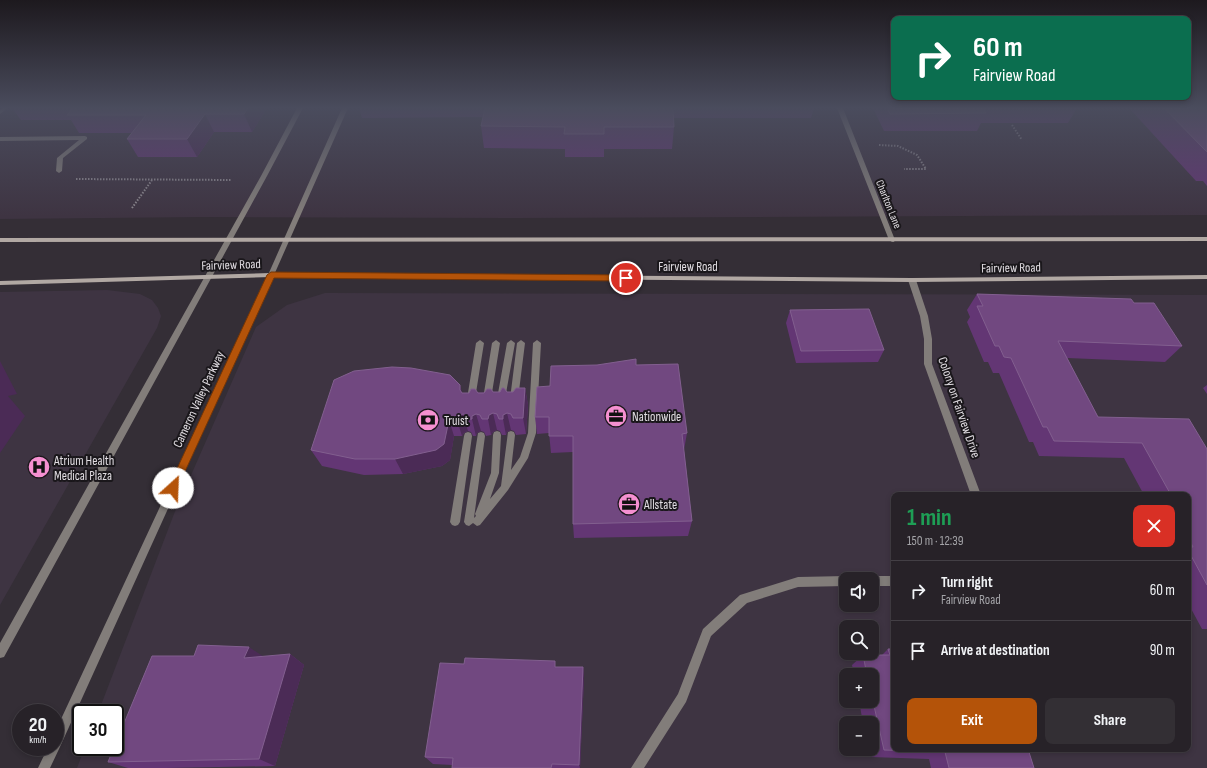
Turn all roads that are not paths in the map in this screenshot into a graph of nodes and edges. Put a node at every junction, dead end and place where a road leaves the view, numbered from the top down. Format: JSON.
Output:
{"nodes":[{"id":1,"x":76,"y":144,"type":"edge"},
{"id":2,"x":281,"y":144,"type":"edge"},
{"id":3,"x":329,"y":144,"type":"edge"},
{"id":4,"x":854,"y":144,"type":"edge"},
{"id":5,"x":59,"y":171,"type":"dead end"},
{"id":6,"x":229,"y":239,"type":"junction"},
{"id":7,"x":286,"y":239,"type":"junction"},
{"id":8,"x":1207,"y":239,"type":"edge"},
{"id":9,"x":0,"y":240,"type":"edge"},
{"id":10,"x":892,"y":240,"type":"junction"},
{"id":11,"x":271,"y":275,"type":"junction"},
{"id":12,"x":208,"y":277,"type":"junction"},
{"id":13,"x":1207,"y":278,"type":"edge"},
{"id":14,"x":912,"y":280,"type":"junction"},
{"id":15,"x":0,"y":283,"type":"edge"},
{"id":16,"x":480,"y":343,"type":"dead end"},
{"id":17,"x":496,"y":343,"type":"dead end"},
{"id":18,"x":511,"y":343,"type":"dead end"},
{"id":19,"x":521,"y":343,"type":"dead end"},
{"id":20,"x":537,"y":343,"type":"dead end"},
{"id":21,"x":500,"y":405,"type":"edge"},
{"id":22,"x":513,"y":405,"type":"edge"},
{"id":23,"x":470,"y":406,"type":"edge"},
{"id":24,"x":485,"y":406,"type":"edge"},
{"id":25,"x":497,"y":435,"type":"edge"},
{"id":26,"x":511,"y":435,"type":"edge"},
{"id":27,"x":468,"y":436,"type":"edge"},
{"id":28,"x":481,"y":436,"type":"edge"},
{"id":29,"x":505,"y":487,"type":"junction"},
{"id":30,"x":975,"y":492,"type":"edge"},
{"id":31,"x":456,"y":522,"type":"dead end"},
{"id":32,"x":473,"y":522,"type":"junction"},
{"id":33,"x":839,"y":581,"type":"edge"},
{"id":34,"x":879,"y":581,"type":"edge"},
{"id":35,"x":891,"y":581,"type":"edge"},
{"id":36,"x":0,"y":652,"type":"edge"},
{"id":37,"x":64,"y":724,"type":"edge"},
{"id":38,"x":49,"y":756,"type":"edge"},
{"id":39,"x":44,"y":768,"type":"edge"},
{"id":40,"x":637,"y":768,"type":"edge"}],
"edges":[{"from":1,"to":5,"type":"street"},
{"from":2,"to":6,"type":"street"},
{"from":3,"to":7,"type":"street","name":"Cameron Valley Parkway"},
{"from":4,"to":10,"type":"street","name":"Charlton Lane"},
{"from":6,"to":7,"type":"main road","name":"Fairview Road"},
{"from":6,"to":9,"type":"main road","name":"Fairview Road"},
{"from":6,"to":12,"type":"street"},
{"from":7,"to":10,"type":"main road","name":"Fairview Road"},
{"from":7,"to":11,"type":"street","name":"Cameron Valley Parkway"},
{"from":8,"to":10,"type":"main road","name":"Fairview Road"},
{"from":11,"to":12,"type":"main road","name":"Fairview Road"},
{"from":11,"to":14,"type":"main road","name":"Fairview Road"},
{"from":11,"to":37,"type":"street","name":"Cameron Valley Parkway"},
{"from":12,"to":15,"type":"main road","name":"Fairview Road"},
{"from":12,"to":36,"type":"street"},
{"from":13,"to":14,"type":"main road","name":"Fairview Road"},
{"from":14,"to":30,"type":"street","name":"Colony on Fairview Drive"},
{"from":16,"to":23,"type":"street"},
{"from":17,"to":24,"type":"street"},
{"from":18,"to":21,"type":"street"},
{"from":19,"to":22,"type":"street"},
{"from":20,"to":29,"type":"street"},
{"from":25,"to":32,"type":"street"},
{"from":26,"to":29,"type":"street"},
{"from":27,"to":31,"type":"street"},
{"from":28,"to":32,"type":"street"},
{"from":29,"to":32,"type":"street"},
{"from":33,"to":40,"type":"street"},
{"from":34,"to":35,"type":"street"},
{"from":38,"to":39,"type":"street","name":"Cameron Valley Parkway"}]}
